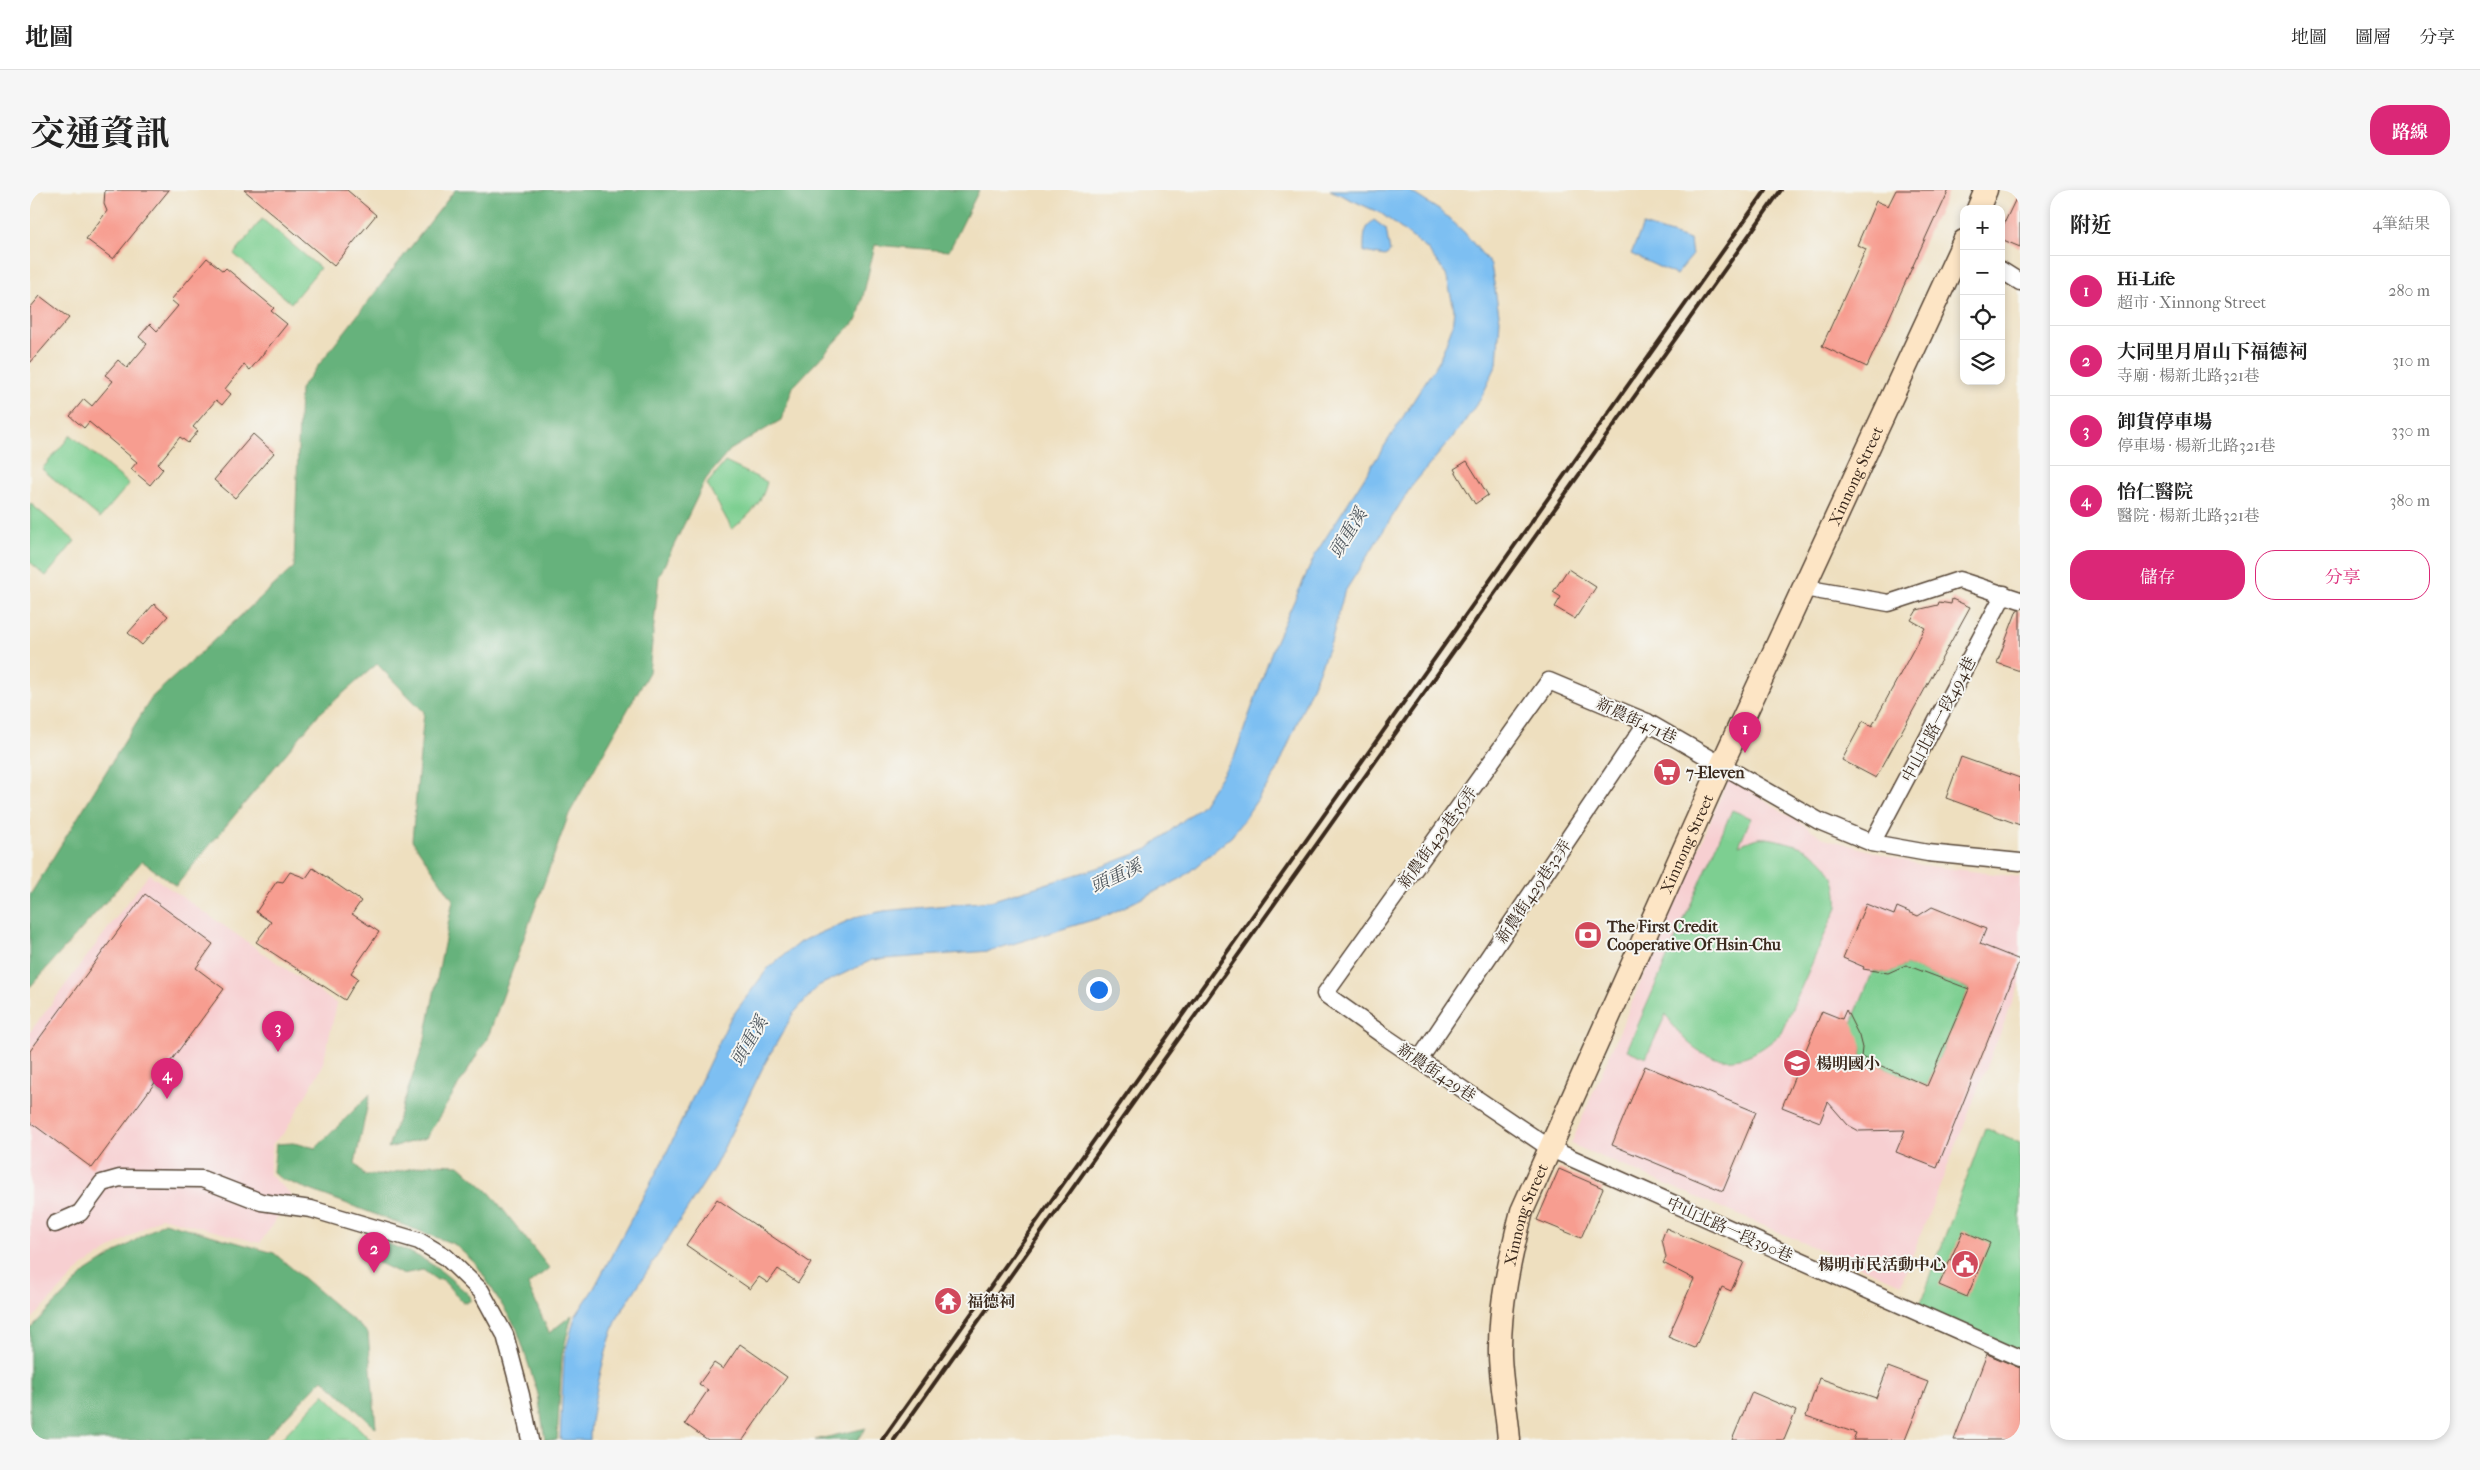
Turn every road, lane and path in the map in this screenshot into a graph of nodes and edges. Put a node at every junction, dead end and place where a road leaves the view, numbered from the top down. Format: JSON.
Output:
{"nodes":[{"id":1,"x":1986,"y":190,"type":"edge"},
{"id":2,"x":1980,"y":205,"type":"edge"},
{"id":3,"x":1961,"y":250,"type":"edge"},
{"id":4,"x":2005,"y":273,"type":"edge"},
{"id":5,"x":2020,"y":282,"type":"edge"},
{"id":6,"x":1804,"y":588,"type":"junction"},
{"id":7,"x":2004,"y":594,"type":"junction"},
{"id":8,"x":2020,"y":600,"type":"edge"},
{"id":9,"x":1549,"y":681,"type":"joint"},
{"id":10,"x":1647,"y":722,"type":"junction"},
{"id":11,"x":1722,"y":764,"type":"junction"},
{"id":12,"x":1872,"y":843,"type":"junction"},
{"id":13,"x":2020,"y":862,"type":"edge"},
{"id":14,"x":1325,"y":994,"type":"joint"},
{"id":15,"x":1418,"y":1060,"type":"junction"},
{"id":16,"x":1551,"y":1149,"type":"junction"},
{"id":17,"x":55,"y":1224,"type":"dead end"},
{"id":18,"x":2020,"y":1358,"type":"edge"},
{"id":19,"x":530,"y":1440,"type":"edge"},
{"id":20,"x":1509,"y":1440,"type":"edge"}],
"edges":[{"from":1,"to":2,"type":"street"},
{"from":3,"to":6,"type":"street","name":"Xinnong Street"},
{"from":4,"to":5,"type":"street"},
{"from":6,"to":7,"type":"street"},
{"from":6,"to":11,"type":"street","name":"Xinnong Street"},
{"from":7,"to":8,"type":"street"},
{"from":7,"to":12,"type":"street","name":"中山北路一段494巷"},
{"from":9,"to":10,"type":"street","name":"新農街471巷"},
{"from":9,"to":14,"type":"street","name":"新農街429巷36弄"},
{"from":10,"to":11,"type":"street","name":"新農街471巷"},
{"from":10,"to":15,"type":"street","name":"新農街429巷32弄"},
{"from":11,"to":12,"type":"street"},
{"from":11,"to":16,"type":"street","name":"Xinnong Street"},
{"from":12,"to":13,"type":"street"},
{"from":14,"to":15,"type":"street","name":"新農街429巷"},
{"from":15,"to":16,"type":"street","name":"新農街429巷"},
{"from":16,"to":18,"type":"street","name":"中山北路一段390巷"},
{"from":16,"to":20,"type":"street","name":"Xinnong Street"},
{"from":17,"to":19,"type":"street"}]}
